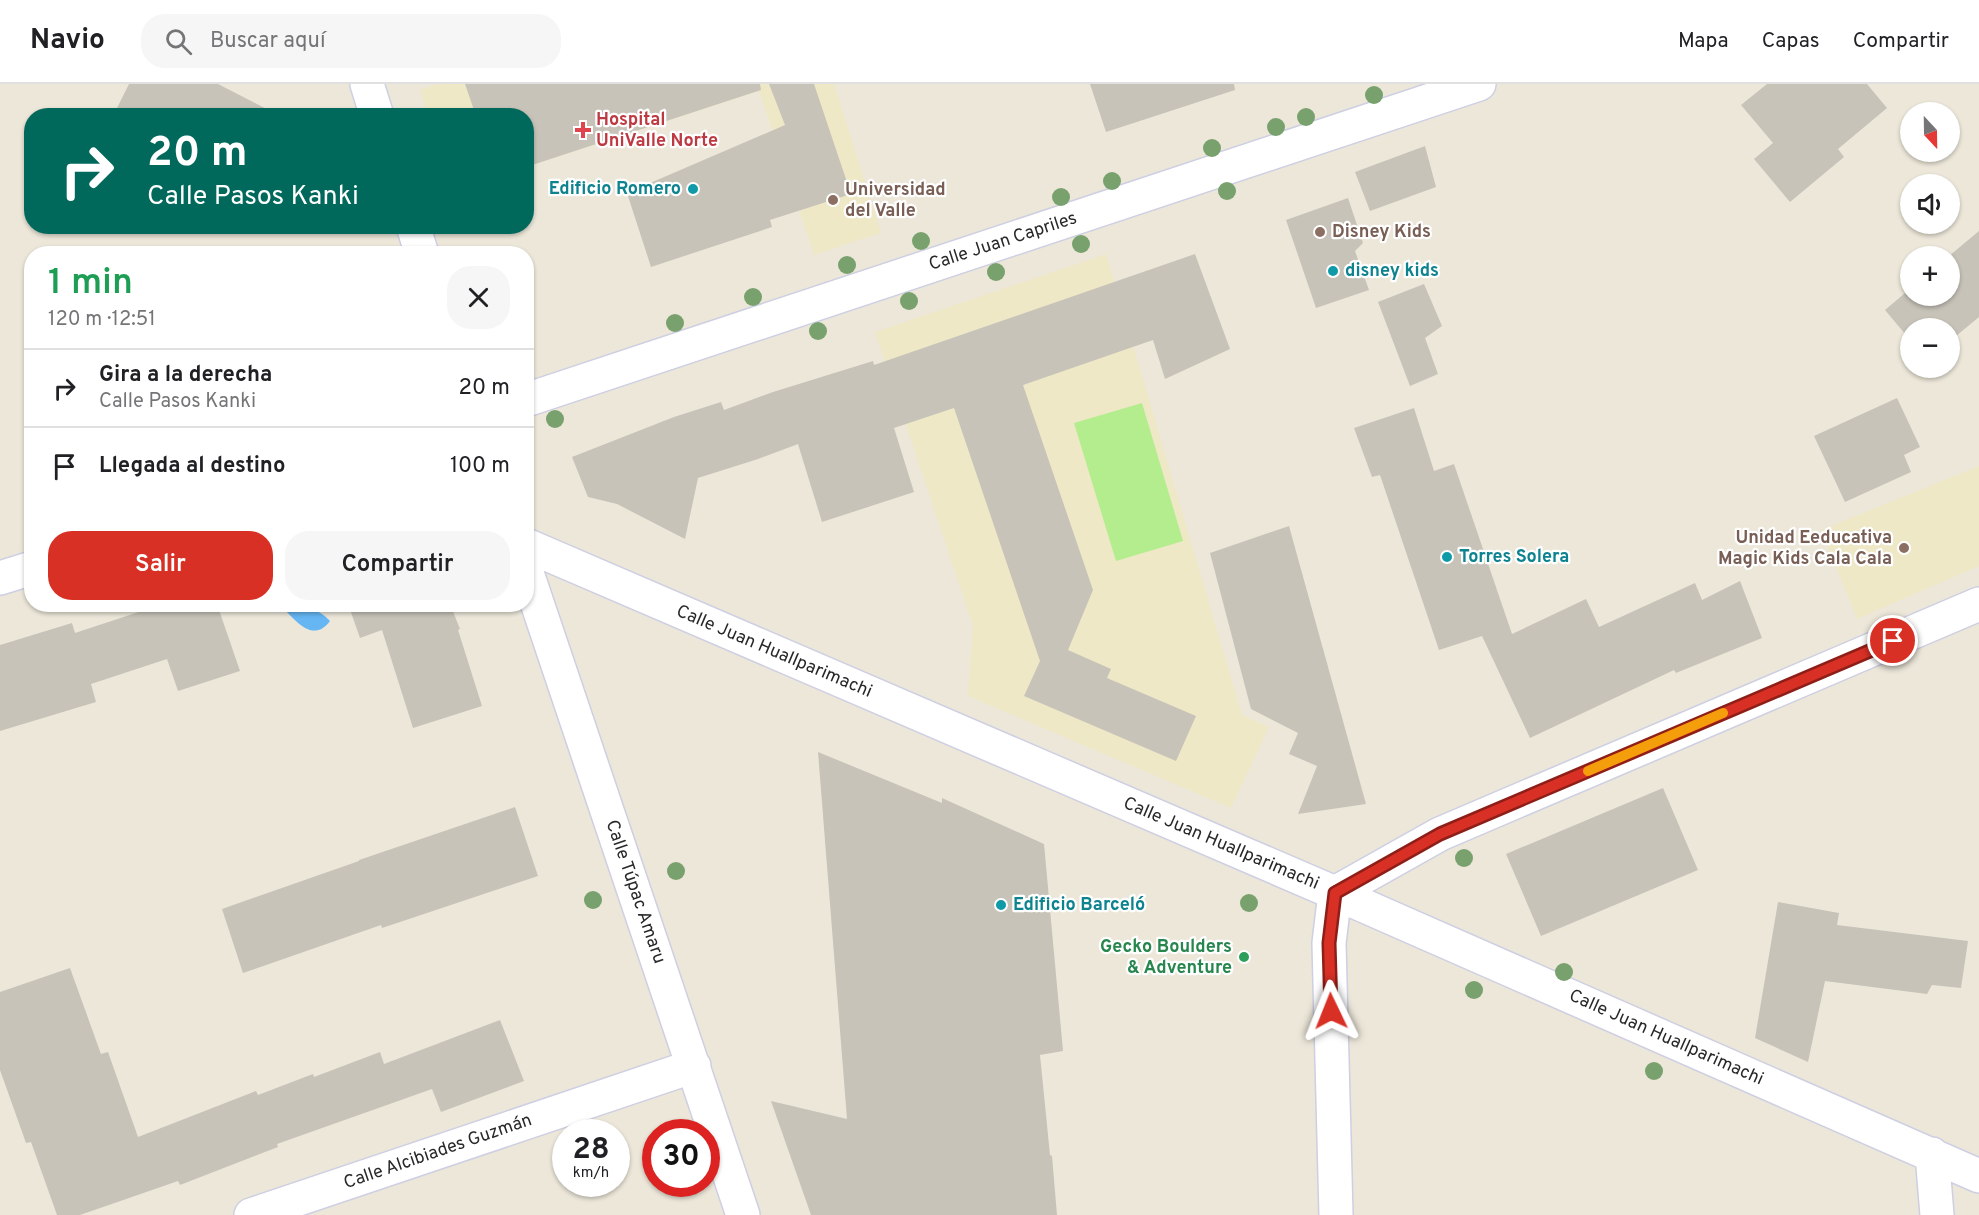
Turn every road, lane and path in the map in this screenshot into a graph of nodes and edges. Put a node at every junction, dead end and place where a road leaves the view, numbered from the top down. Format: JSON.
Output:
{"nodes":[{"id":1,"x":367,"y":84,"type":"edge"},
{"id":2,"x":1479,"y":84,"type":"edge"},
{"id":3,"x":374,"y":108,"type":"edge"},
{"id":4,"x":534,"y":397,"type":"edge"},
{"id":5,"x":534,"y":548,"type":"edge"},
{"id":6,"x":24,"y":570,"type":"edge"},
{"id":7,"x":0,"y":578,"type":"edge"},
{"id":8,"x":534,"y":594,"type":"edge"},
{"id":9,"x":1979,"y":604,"type":"edge"},
{"id":10,"x":1335,"y":893,"type":"junction"},
{"id":11,"x":694,"y":1066,"type":"junction"},
{"id":12,"x":1932,"y":1155,"type":"junction"},
{"id":13,"x":1979,"y":1176,"type":"edge"},
{"id":14,"x":251,"y":1215,"type":"edge"},
{"id":15,"x":743,"y":1215,"type":"edge"},
{"id":16,"x":1336,"y":1215,"type":"edge"},
{"id":17,"x":1937,"y":1215,"type":"edge"}],
"edges":[{"from":1,"to":3,"type":"street"},
{"from":2,"to":4,"type":"street","name":"Calle Juan Capriles"},
{"from":5,"to":10,"type":"street","name":"Calle Juan Huallparimachi"},
{"from":6,"to":7,"type":"street"},
{"from":8,"to":11,"type":"street","name":"Calle Túpac Amaru"},
{"from":9,"to":10,"type":"street"},
{"from":10,"to":12,"type":"street","name":"Calle Juan Huallparimachi"},
{"from":10,"to":16,"type":"street"},
{"from":11,"to":14,"type":"street","name":"Calle Alcibiades Guzmán"},
{"from":11,"to":15,"type":"street","name":"Calle Túpac Amaru"},
{"from":12,"to":13,"type":"street","name":"Calle Juan Huallparimachi"},
{"from":12,"to":17,"type":"street"}]}
